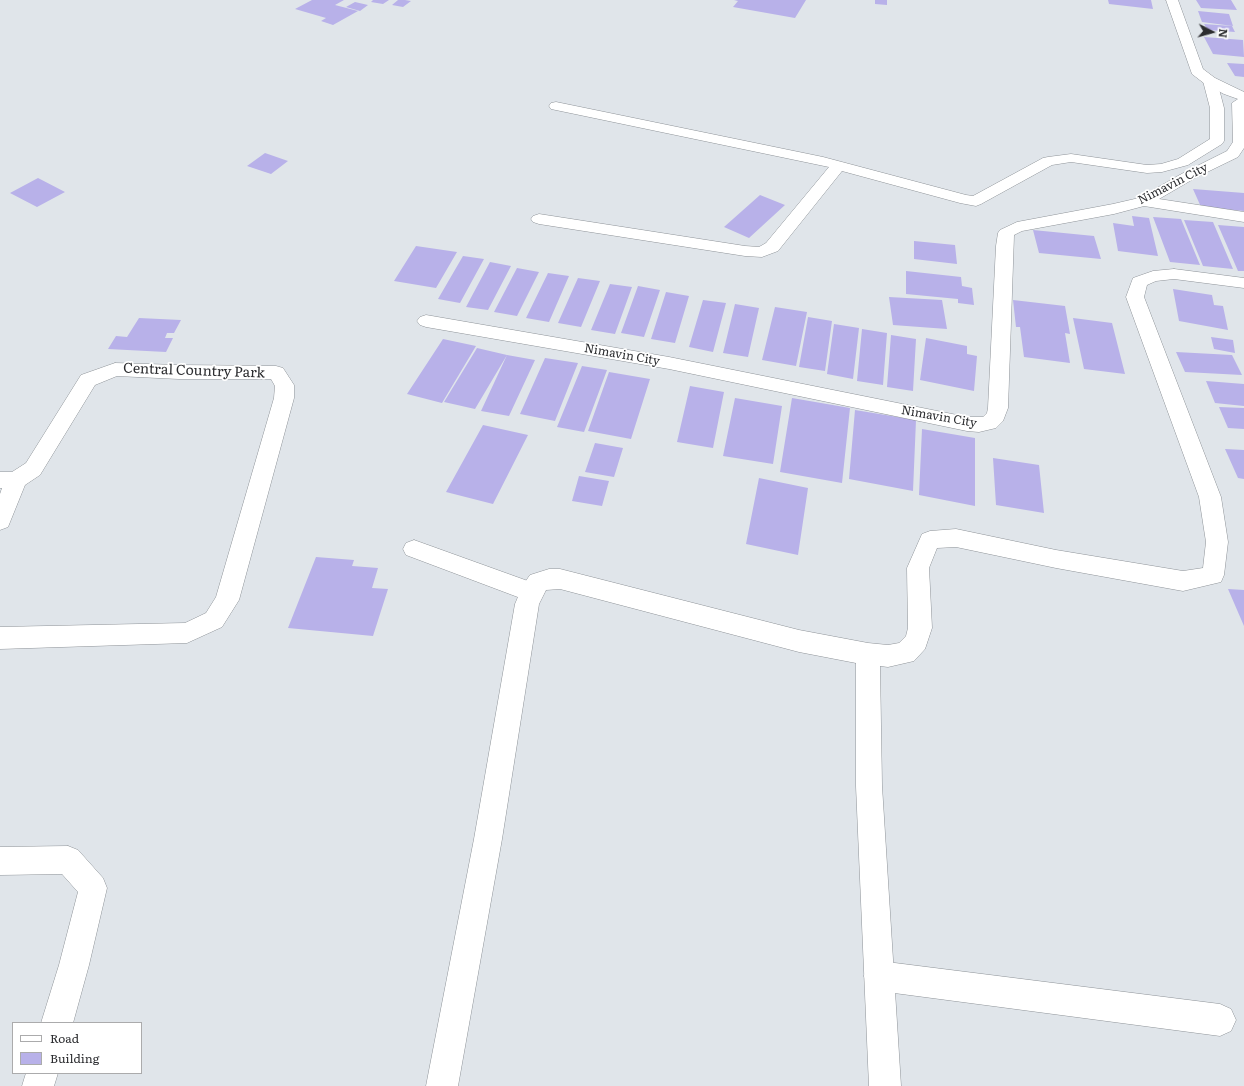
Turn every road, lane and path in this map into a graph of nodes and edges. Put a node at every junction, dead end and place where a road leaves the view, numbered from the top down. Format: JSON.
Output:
{"nodes":[{"id":1,"x":1172,"y":0,"type":"edge"},
{"id":2,"x":1210,"y":81,"type":"junction"},
{"id":3,"x":1244,"y":96,"type":"edge"},
{"id":4,"x":1244,"y":101,"type":"edge"},
{"id":5,"x":556,"y":106,"type":"dead end"},
{"id":6,"x":839,"y":165,"type":"junction"},
{"id":7,"x":1144,"y":201,"type":"junction"},
{"id":8,"x":1244,"y":217,"type":"edge"},
{"id":9,"x":539,"y":219,"type":"dead end"},
{"id":10,"x":1244,"y":283,"type":"edge"},
{"id":11,"x":426,"y":321,"type":"dead end"},
{"id":12,"x":8,"y":480,"type":"edge"},
{"id":13,"x":0,"y":522,"type":"edge"},
{"id":14,"x":414,"y":549,"type":"dead end"},
{"id":15,"x":531,"y":592,"type":"junction"},
{"id":16,"x":0,"y":638,"type":"edge"},
{"id":17,"x":868,"y":654,"type":"junction"},
{"id":18,"x":0,"y":861,"type":"edge"},
{"id":19,"x":879,"y":976,"type":"junction"},
{"id":20,"x":1220,"y":1020,"type":"dead end"},
{"id":21,"x":56,"y":1022,"type":"edge"},
{"id":22,"x":42,"y":1074,"type":"edge"},
{"id":23,"x":38,"y":1086,"type":"edge"},
{"id":24,"x":442,"y":1086,"type":"edge"},
{"id":25,"x":885,"y":1086,"type":"edge"}],
"edges":[{"from":1,"to":2,"type":"street"},
{"from":2,"to":3,"type":"street"},
{"from":2,"to":6,"type":"street"},
{"from":4,"to":7,"type":"street","name":"Nimavin City"},
{"from":5,"to":6,"type":"street"},
{"from":6,"to":9,"type":"street"},
{"from":7,"to":8,"type":"street"},
{"from":7,"to":11,"type":"street","name":"Nimavin City"},
{"from":10,"to":17,"type":"street"},
{"from":12,"to":13,"type":"street"},
{"from":12,"to":16,"type":"street","name":"Central Country Park"},
{"from":14,"to":15,"type":"street"},
{"from":15,"to":17,"type":"street"},
{"from":15,"to":24,"type":"street"},
{"from":17,"to":19,"type":"street"},
{"from":18,"to":21,"type":"street"},
{"from":19,"to":20,"type":"street"},
{"from":19,"to":25,"type":"street"},
{"from":22,"to":23,"type":"street"}]}
